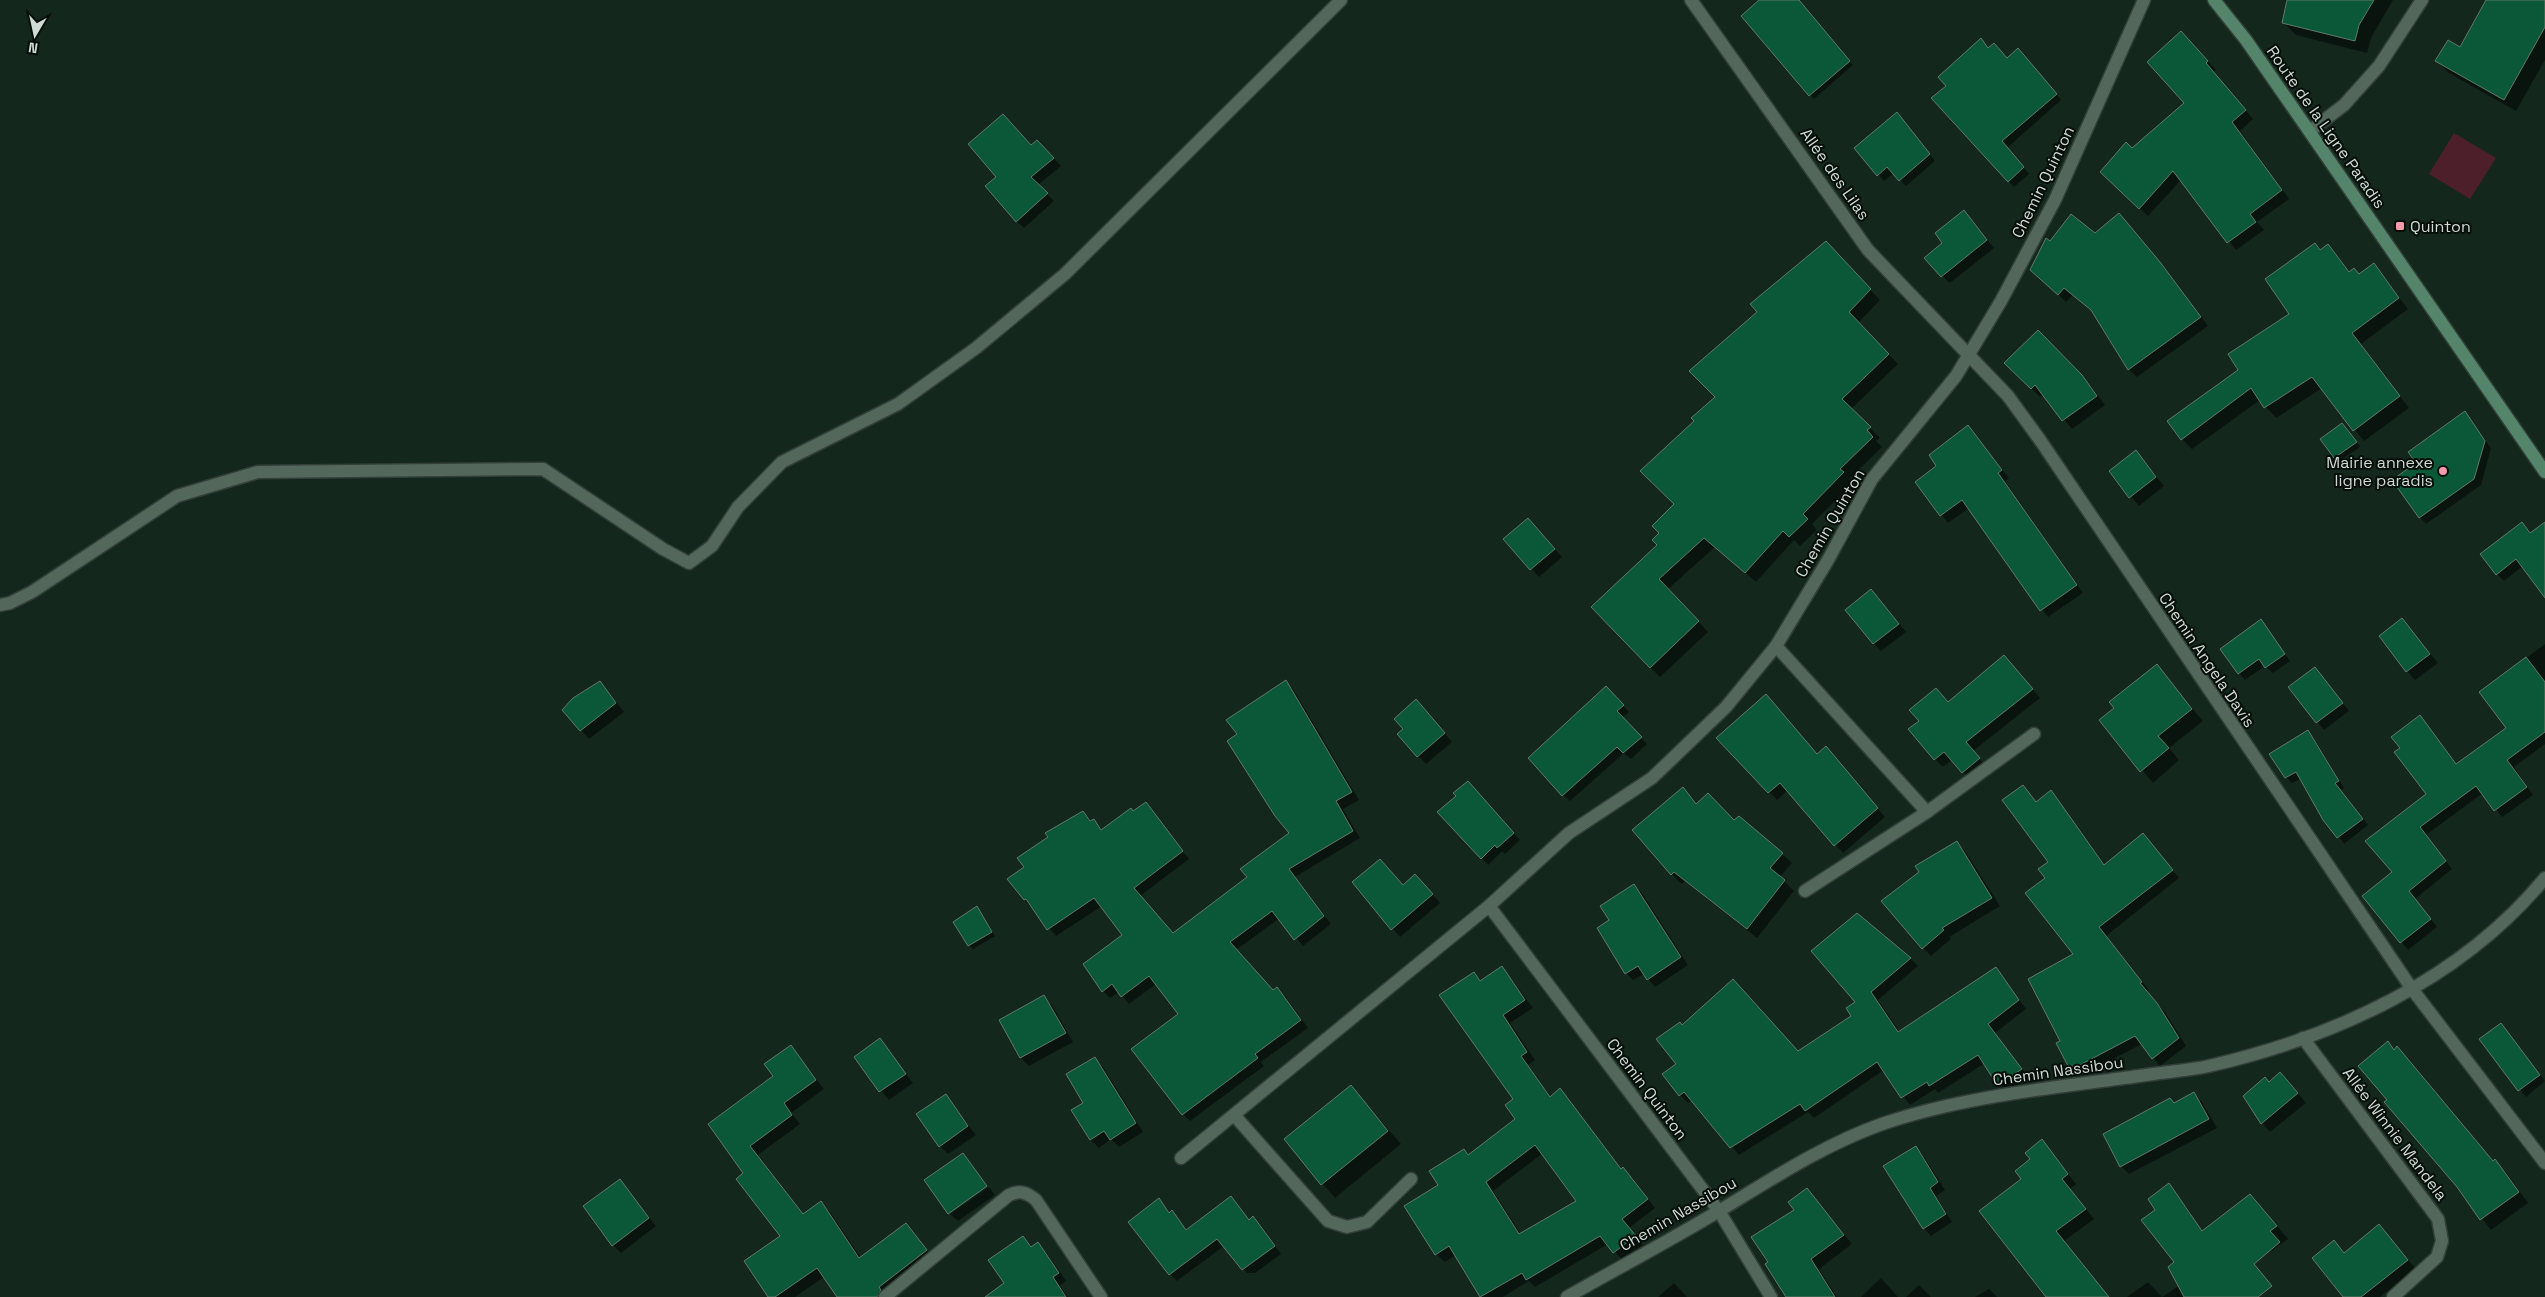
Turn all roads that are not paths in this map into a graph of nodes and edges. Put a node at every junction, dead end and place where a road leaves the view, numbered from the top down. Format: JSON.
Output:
{"nodes":[{"id":1,"x":1341,"y":0,"type":"edge"},
{"id":2,"x":1691,"y":0,"type":"edge"},
{"id":3,"x":2144,"y":0,"type":"edge"},
{"id":4,"x":2214,"y":0,"type":"edge"},
{"id":5,"x":2422,"y":0,"type":"edge"},
{"id":6,"x":2310,"y":131,"type":"junction"},
{"id":7,"x":1969,"y":354,"type":"junction"},
{"id":8,"x":2545,"y":472,"type":"edge"},
{"id":9,"x":0,"y":605,"type":"edge"},
{"id":10,"x":1776,"y":646,"type":"junction"},
{"id":11,"x":2034,"y":734,"type":"dead end"},
{"id":12,"x":1927,"y":812,"type":"junction"},
{"id":13,"x":2545,"y":878,"type":"edge"},
{"id":14,"x":1806,"y":891,"type":"dead end"},
{"id":15,"x":1489,"y":906,"type":"junction"},
{"id":16,"x":2412,"y":989,"type":"junction"},
{"id":17,"x":2303,"y":1038,"type":"junction"},
{"id":18,"x":1234,"y":1115,"type":"junction"},
{"id":19,"x":1181,"y":1158,"type":"dead end"},
{"id":20,"x":2545,"y":1163,"type":"edge"},
{"id":21,"x":1412,"y":1180,"type":"dead end"},
{"id":22,"x":1719,"y":1211,"type":"junction"},
{"id":23,"x":885,"y":1297,"type":"edge"},
{"id":24,"x":1102,"y":1297,"type":"edge"},
{"id":25,"x":1567,"y":1297,"type":"edge"},
{"id":26,"x":1771,"y":1297,"type":"edge"},
{"id":27,"x":2392,"y":1297,"type":"edge"}],
"edges":[{"from":1,"to":9,"type":"street"},
{"from":2,"to":7,"type":"street","name":"Allée des Lilas"},
{"from":3,"to":7,"type":"street","name":"Chemin Quinton"},
{"from":4,"to":6,"type":"main road","name":"Route de la Ligne Paradis"},
{"from":5,"to":6,"type":"street"},
{"from":6,"to":8,"type":"main road","name":"Route de la Ligne Paradis"},
{"from":7,"to":10,"type":"street","name":"Chemin Quinton"},
{"from":7,"to":16,"type":"street","name":"Chemin Angela Davis"},
{"from":10,"to":12,"type":"street"},
{"from":10,"to":15,"type":"street","name":"Chemin Quinton"},
{"from":11,"to":12,"type":"street"},
{"from":12,"to":14,"type":"street"},
{"from":13,"to":16,"type":"street","name":"Chemin Nassibou"},
{"from":15,"to":18,"type":"street","name":"Chemin Quinton"},
{"from":15,"to":22,"type":"street","name":"Chemin Quinton"},
{"from":16,"to":17,"type":"street","name":"Chemin Nassibou"},
{"from":16,"to":20,"type":"street","name":"Chemin Angela Davis"},
{"from":17,"to":22,"type":"street","name":"Chemin Nassibou"},
{"from":17,"to":27,"type":"street","name":"Allée Winnie Mandela"},
{"from":18,"to":19,"type":"street","name":"Chemin Quinton"},
{"from":18,"to":21,"type":"street"},
{"from":22,"to":25,"type":"street","name":"Chemin Nassibou"},
{"from":22,"to":26,"type":"street","name":"Chemin Quinton"},
{"from":23,"to":24,"type":"street"}]}
